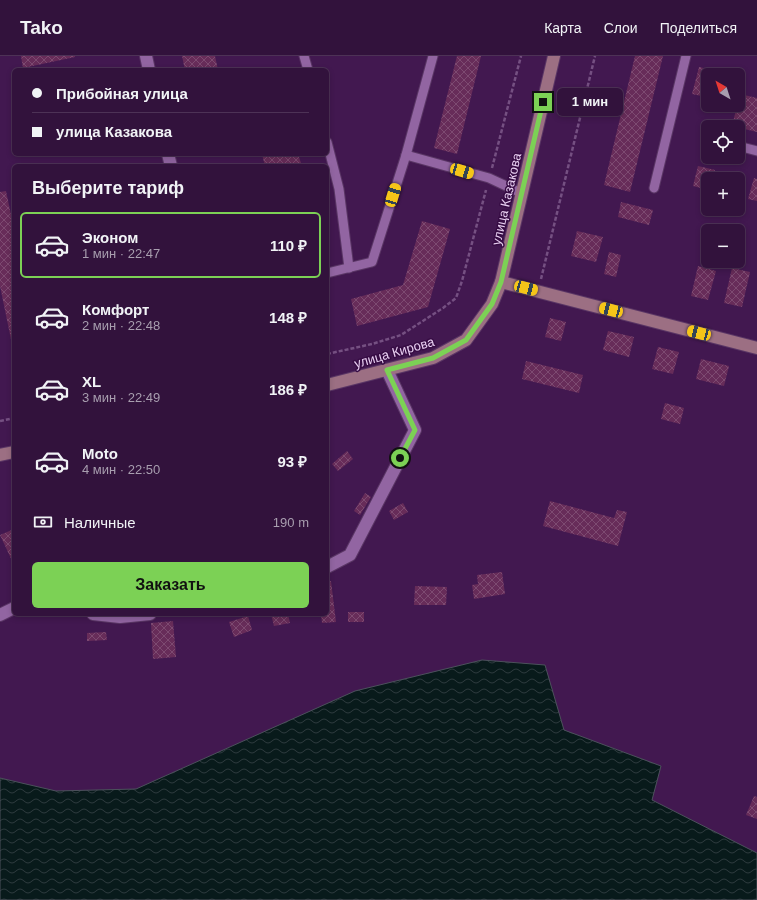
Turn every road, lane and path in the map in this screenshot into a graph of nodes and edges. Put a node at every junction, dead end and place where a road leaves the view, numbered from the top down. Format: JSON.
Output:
{"nodes":[{"id":1,"x":146,"y":56,"type":"edge"},
{"id":2,"x":304,"y":56,"type":"edge"},
{"id":3,"x":433,"y":56,"type":"edge"},
{"id":4,"x":521,"y":56,"type":"edge"},
{"id":5,"x":554,"y":56,"type":"edge"},
{"id":6,"x":595,"y":56,"type":"edge"},
{"id":7,"x":686,"y":56,"type":"edge"},
{"id":8,"x":149,"y":68,"type":"edge"},
{"id":9,"x":307,"y":68,"type":"edge"},
{"id":10,"x":745,"y":148,"type":"edge"},
{"id":11,"x":329,"y":149,"type":"edge"},
{"id":12,"x":757,"y":151,"type":"edge"},
{"id":13,"x":406,"y":155,"type":"junction"},
{"id":14,"x":489,"y":178,"type":"junction"},
{"id":15,"x":654,"y":188,"type":"dead end"},
{"id":16,"x":521,"y":193,"type":"junction"},
{"id":17,"x":349,"y":268,"type":"junction"},
{"id":18,"x":329,"y":273,"type":"edge"},
{"id":19,"x":501,"y":282,"type":"junction"},
{"id":20,"x":538,"y":292,"type":"junction"},
{"id":21,"x":466,"y":340,"type":"joint"},
{"id":22,"x":757,"y":348,"type":"edge"},
{"id":23,"x":329,"y":354,"type":"edge"},
{"id":24,"x":387,"y":370,"type":"junction"},
{"id":25,"x":329,"y":385,"type":"edge"},
{"id":26,"x":12,"y":418,"type":"edge"},
{"id":27,"x":0,"y":421,"type":"edge"},
{"id":28,"x":12,"y":452,"type":"edge"},
{"id":29,"x":0,"y":455,"type":"edge"},
{"id":30,"x":329,"y":567,"type":"edge"},
{"id":31,"x":12,"y":609,"type":"edge"},
{"id":32,"x":0,"y":615,"type":"edge"}],
"edges":[{"from":1,"to":8,"type":"street"},
{"from":2,"to":9,"type":"lane"},
{"from":3,"to":13,"type":"lane"},
{"from":4,"to":14,"type":"path"},
{"from":5,"to":16,"type":"main road","name":"улица Казакова"},
{"from":6,"to":20,"type":"path"},
{"from":7,"to":15,"type":"lane"},
{"from":10,"to":12,"type":"lane"},
{"from":11,"to":17,"type":"lane"},
{"from":13,"to":14,"type":"lane"},
{"from":13,"to":17,"type":"lane"},
{"from":14,"to":16,"type":"lane"},
{"from":14,"to":23,"type":"path"},
{"from":16,"to":19,"type":"main road","name":"улица Казакова"},
{"from":17,"to":18,"type":"lane"},
{"from":19,"to":20,"type":"main road"},
{"from":19,"to":21,"type":"main road","name":"улица Казакова"},
{"from":20,"to":22,"type":"main road"},
{"from":21,"to":24,"type":"main road","name":"улица Кирова"},
{"from":24,"to":25,"type":"main road","name":"улица Кирова"},
{"from":24,"to":30,"type":"street"},
{"from":26,"to":27,"type":"path"},
{"from":28,"to":29,"type":"main road"},
{"from":31,"to":32,"type":"street"}]}
